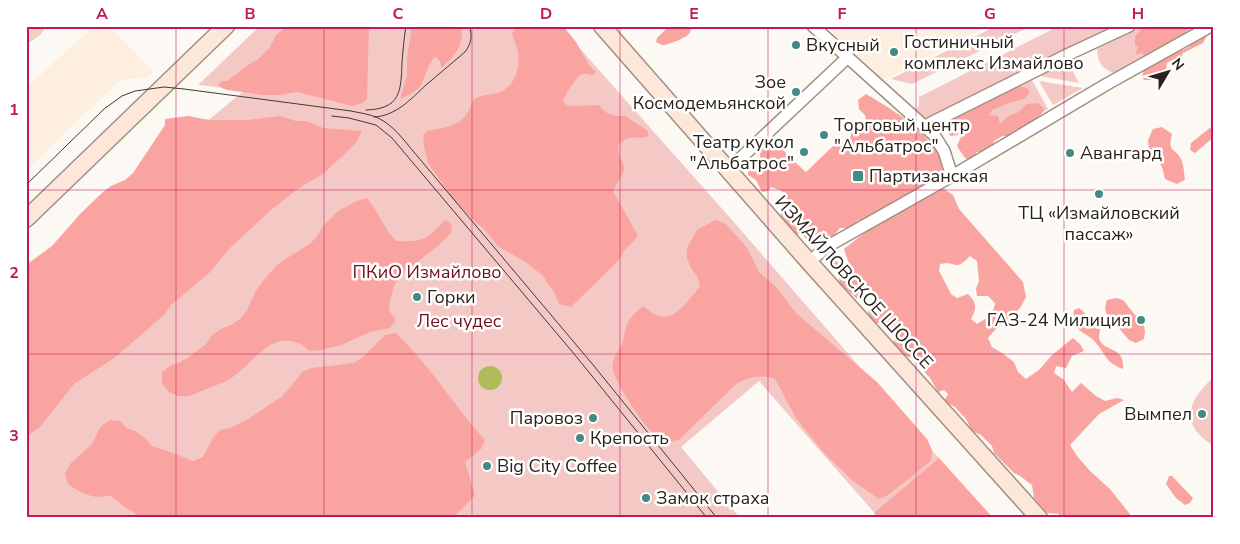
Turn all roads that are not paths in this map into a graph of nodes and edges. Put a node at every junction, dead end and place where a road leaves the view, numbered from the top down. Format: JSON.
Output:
{"nodes":[{"id":1,"x":34,"y":26,"type":"edge"},
{"id":2,"x":226,"y":26,"type":"edge"},
{"id":3,"x":602,"y":26,"type":"edge"},
{"id":4,"x":813,"y":26,"type":"edge"},
{"id":5,"x":1129,"y":26,"type":"edge"},
{"id":6,"x":1211,"y":26,"type":"edge"},
{"id":7,"x":26,"y":32,"type":"edge"},
{"id":8,"x":848,"y":57,"type":"junction"},
{"id":9,"x":925,"y":126,"type":"junction"},
{"id":10,"x":728,"y":170,"type":"junction"},
{"id":11,"x":952,"y":176,"type":"junction"},
{"id":12,"x":26,"y":219,"type":"edge"},
{"id":13,"x":809,"y":262,"type":"junction"},
{"id":14,"x":1039,"y":518,"type":"edge"}],
"edges":[{"from":1,"to":7,"type":"main road"},
{"from":2,"to":12,"type":"main road"},
{"from":3,"to":10,"type":"main road","name":"ИЗМАЙЛОВСКОЕ ШОССЕ"},
{"from":4,"to":8,"type":"street"},
{"from":5,"to":9,"type":"street"},
{"from":6,"to":11,"type":"street"},
{"from":8,"to":9,"type":"street"},
{"from":8,"to":10,"type":"street"},
{"from":9,"to":11,"type":"street"},
{"from":10,"to":13,"type":"main road","name":"ИЗМАЙЛОВСКОЕ ШОССЕ"},
{"from":11,"to":13,"type":"street"},
{"from":13,"to":14,"type":"main road","name":"ИЗМАЙЛОВСКОЕ ШОССЕ"}]}
